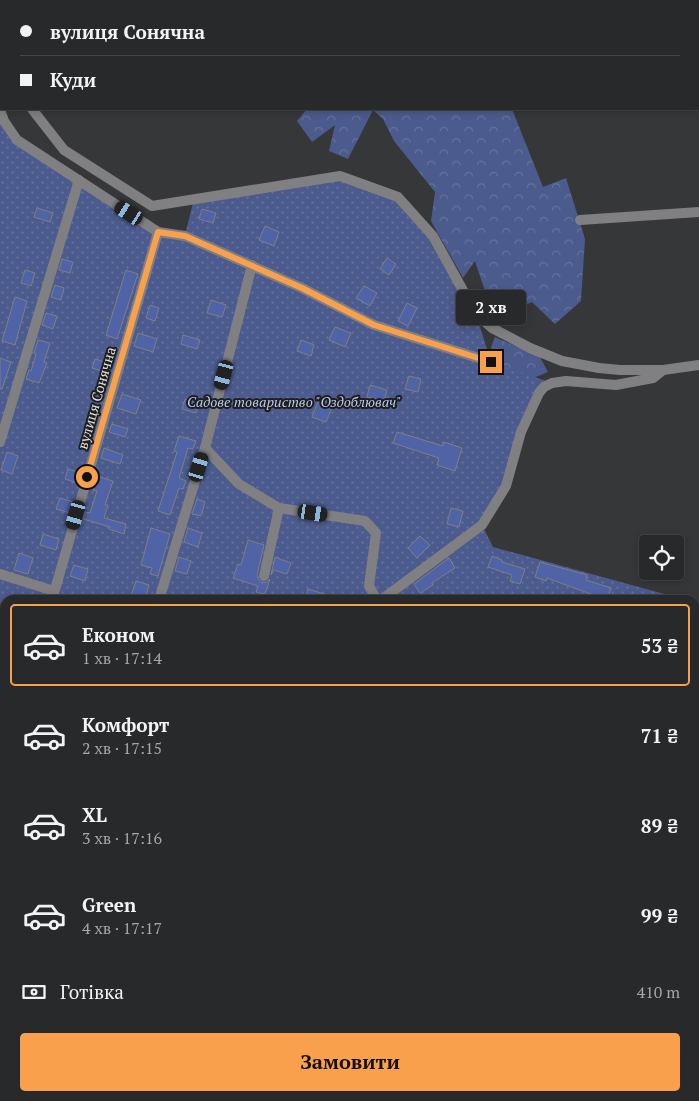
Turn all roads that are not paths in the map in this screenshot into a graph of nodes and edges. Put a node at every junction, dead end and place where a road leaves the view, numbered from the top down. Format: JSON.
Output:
{"nodes":[{"id":1,"x":0,"y":110,"type":"edge"},
{"id":2,"x":33,"y":110,"type":"edge"},
{"id":3,"x":79,"y":180,"type":"junction"},
{"id":4,"x":699,"y":212,"type":"edge"},
{"id":5,"x":580,"y":220,"type":"dead end"},
{"id":6,"x":158,"y":232,"type":"junction"},
{"id":7,"x":252,"y":265,"type":"junction"},
{"id":8,"x":491,"y":362,"type":"dead end"},
{"id":9,"x":699,"y":365,"type":"edge"},
{"id":10,"x":663,"y":370,"type":"junction"},
{"id":11,"x":0,"y":442,"type":"edge"},
{"id":12,"x":205,"y":448,"type":"junction"},
{"id":13,"x":279,"y":508,"type":"junction"},
{"id":14,"x":0,"y":574,"type":"edge"},
{"id":15,"x":264,"y":576,"type":"dead end"},
{"id":16,"x":53,"y":595,"type":"edge"},
{"id":17,"x":161,"y":595,"type":"edge"},
{"id":18,"x":374,"y":595,"type":"edge"},
{"id":19,"x":387,"y":595,"type":"edge"}],
"edges":[{"from":1,"to":3,"type":"street"},
{"from":2,"to":10,"type":"street"},
{"from":3,"to":6,"type":"street"},
{"from":3,"to":11,"type":"street"},
{"from":4,"to":5,"type":"street"},
{"from":6,"to":7,"type":"street"},
{"from":6,"to":16,"type":"street","name":"вулиця Сонячна"},
{"from":7,"to":8,"type":"street"},
{"from":7,"to":12,"type":"street"},
{"from":9,"to":10,"type":"street"},
{"from":10,"to":19,"type":"street"},
{"from":12,"to":13,"type":"street"},
{"from":12,"to":17,"type":"street"},
{"from":13,"to":15,"type":"street"},
{"from":13,"to":18,"type":"street"},
{"from":14,"to":16,"type":"street"}]}
